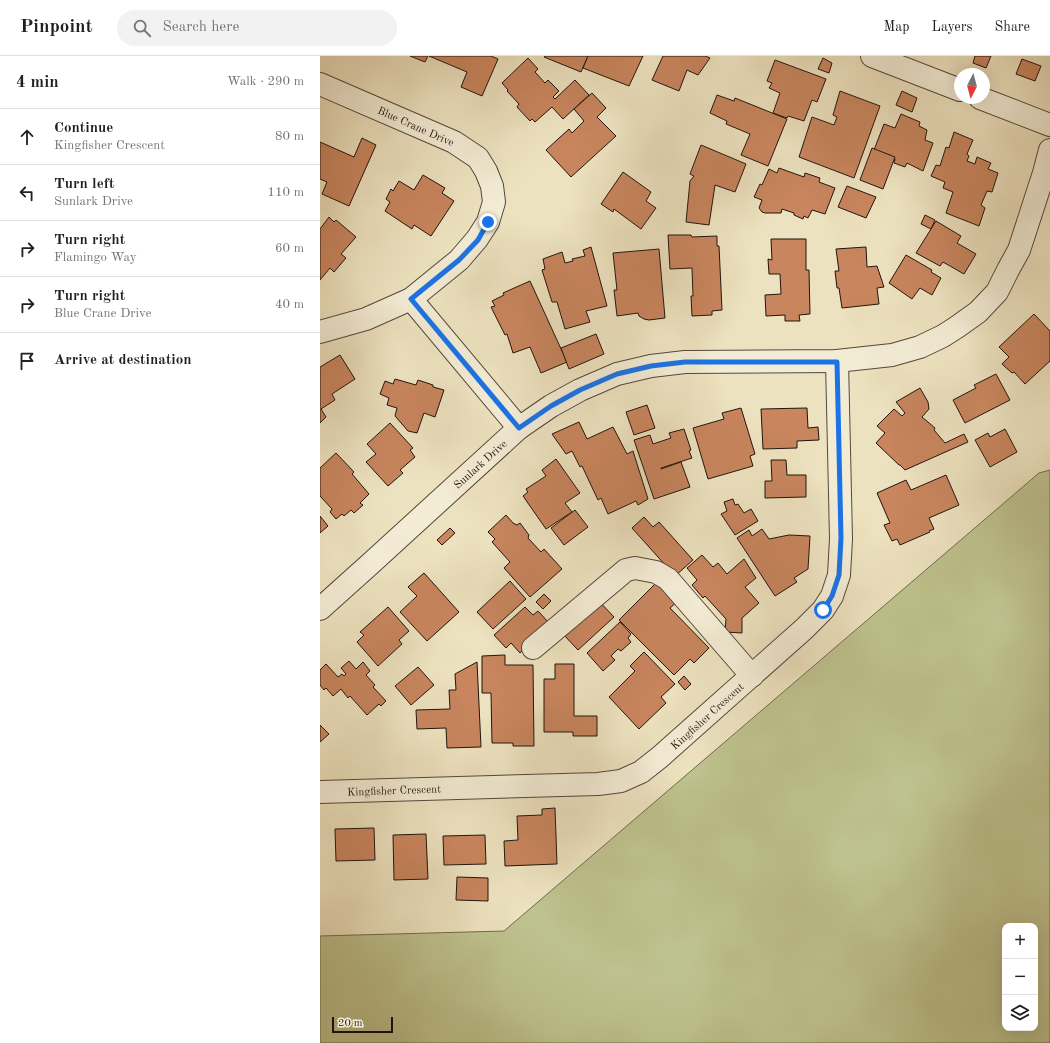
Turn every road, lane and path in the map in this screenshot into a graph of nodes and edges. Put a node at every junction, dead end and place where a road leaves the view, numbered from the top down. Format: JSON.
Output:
{"nodes":[{"id":1,"x":872,"y":56,"type":"edge"},
{"id":2,"x":320,"y":84,"type":"edge"},
{"id":3,"x":954,"y":88,"type":"edge"},
{"id":4,"x":990,"y":102,"type":"edge"},
{"id":5,"x":1050,"y":125,"type":"edge"},
{"id":6,"x":1050,"y":150,"type":"edge"},
{"id":7,"x":411,"y":299,"type":"junction"},
{"id":8,"x":320,"y":332,"type":"edge"},
{"id":9,"x":837,"y":362,"type":"junction"},
{"id":10,"x":519,"y":428,"type":"junction"},
{"id":11,"x":320,"y":609,"type":"edge"},
{"id":12,"x":533,"y":648,"type":"dead end"},
{"id":13,"x":752,"y":676,"type":"junction"},
{"id":14,"x":320,"y":792,"type":"edge"}],
"edges":[{"from":1,"to":3,"type":"street"},
{"from":2,"to":7,"type":"street","name":"Blue Crane Drive"},
{"from":4,"to":5,"type":"street"},
{"from":6,"to":9,"type":"street","name":"Sunlark Drive"},
{"from":7,"to":8,"type":"street","name":"Blue Crane Drive"},
{"from":7,"to":10,"type":"street"},
{"from":9,"to":10,"type":"street","name":"Sunlark Drive"},
{"from":9,"to":13,"type":"street","name":"Kingfisher Crescent"},
{"from":10,"to":11,"type":"street","name":"Sunlark Drive"},
{"from":12,"to":13,"type":"street"},
{"from":13,"to":14,"type":"street","name":"Kingfisher Crescent"}]}
